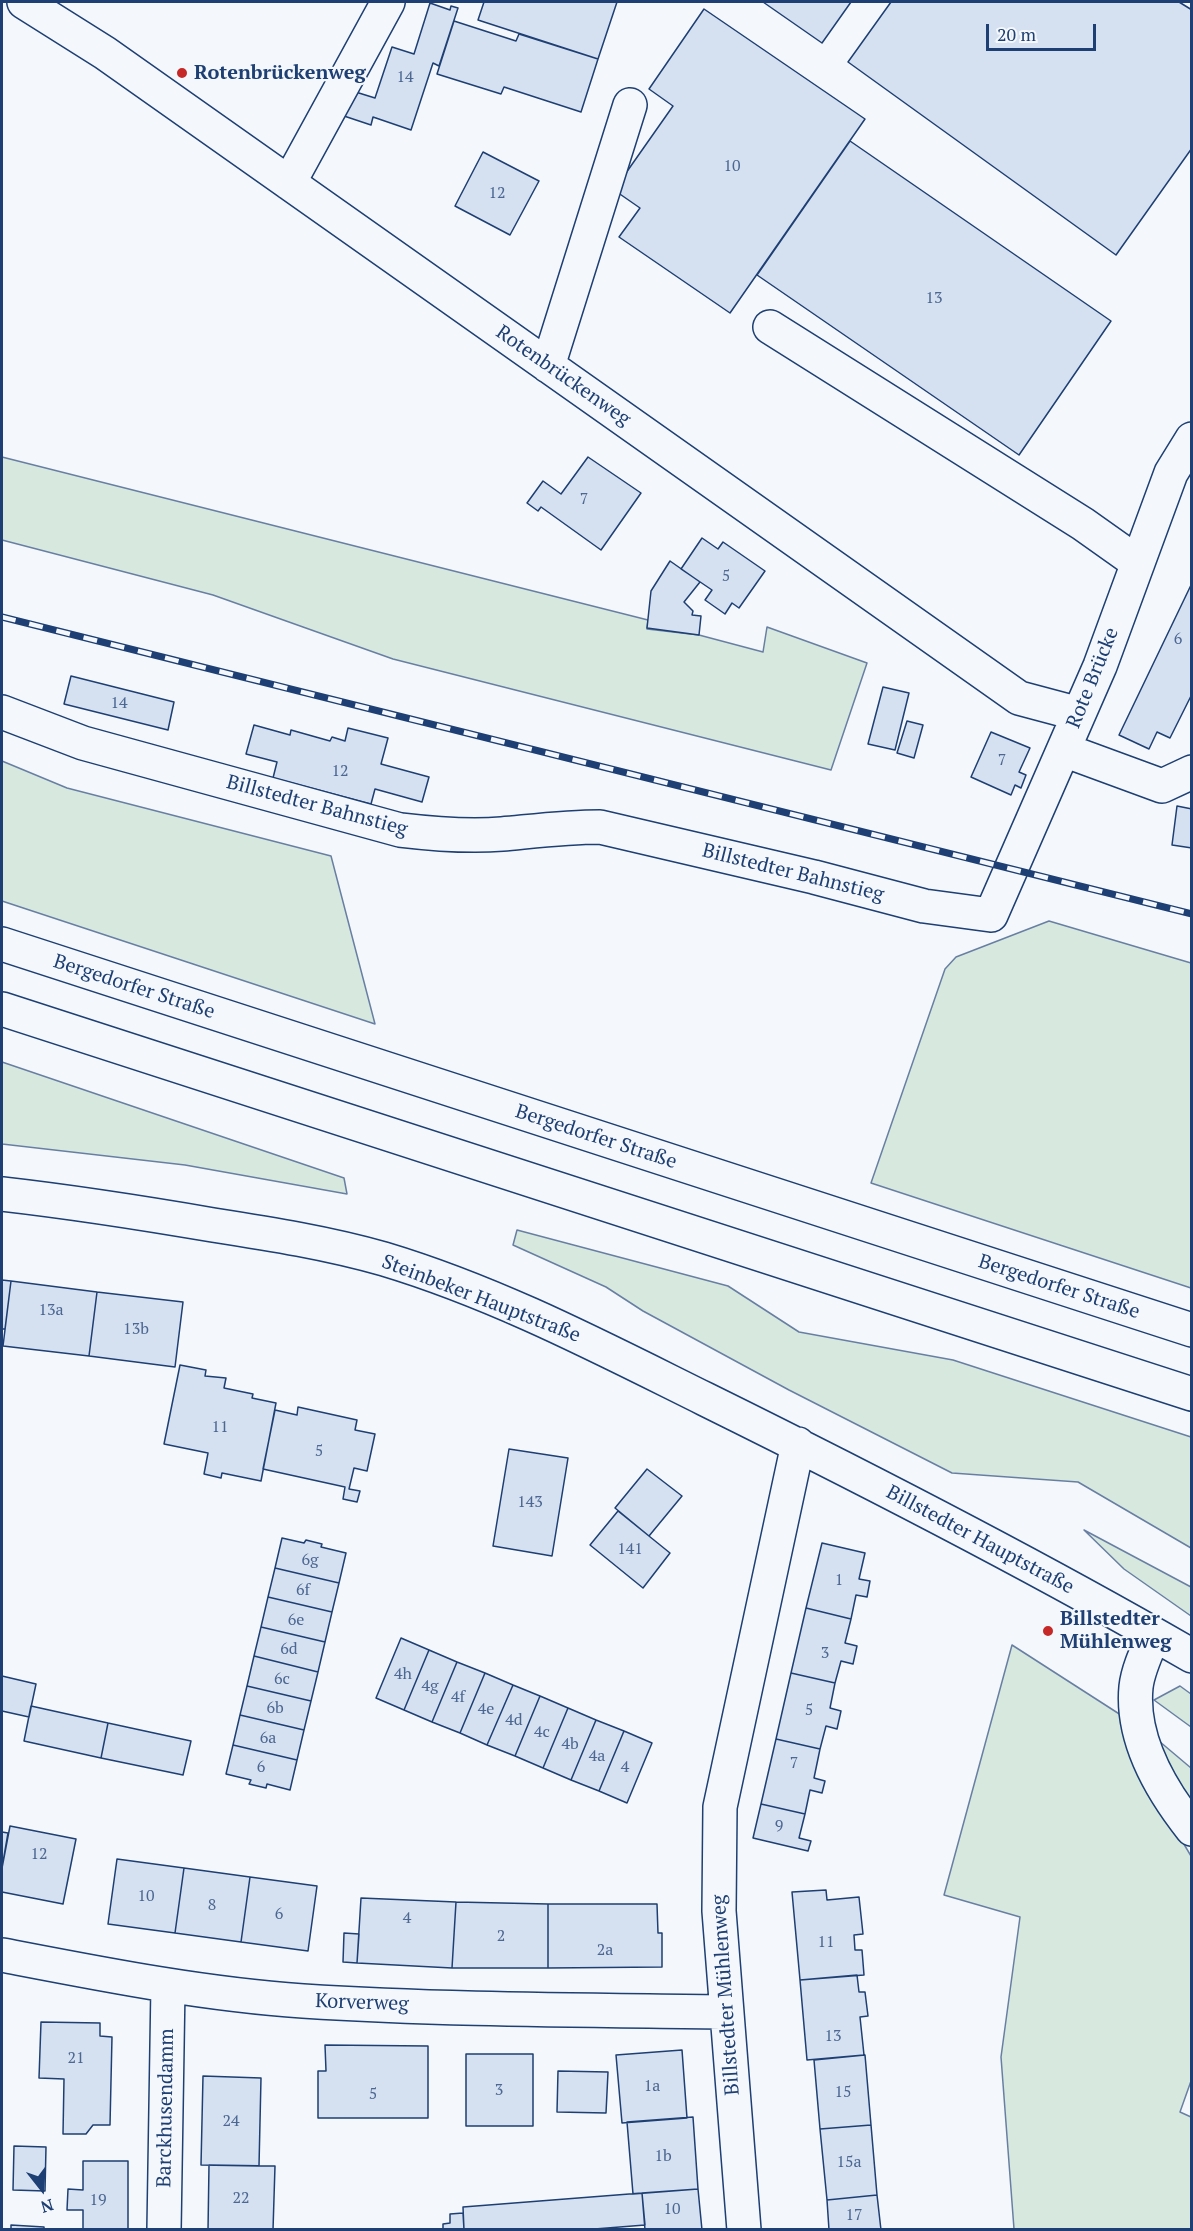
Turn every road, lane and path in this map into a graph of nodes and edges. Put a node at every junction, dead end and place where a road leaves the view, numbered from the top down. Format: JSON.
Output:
{"nodes":[{"id":1,"x":24,"y":2,"type":"edge"},
{"id":2,"x":388,"y":2,"type":"edge"},
{"id":3,"x":630,"y":105,"type":"dead end"},
{"id":4,"x":289,"y":183,"type":"junction"},
{"id":5,"x":770,"y":327,"type":"dead end"},
{"id":6,"x":548,"y":366,"type":"junction"},
{"id":7,"x":1191,"y":439,"type":"edge"},
{"id":8,"x":1138,"y":563,"type":"junction"},
{"id":9,"x":2,"y":712,"type":"edge"},
{"id":10,"x":1079,"y":714,"type":"junction"},
{"id":11,"x":1064,"y":750,"type":"junction"},
{"id":12,"x":1191,"y":772,"type":"edge"},
{"id":13,"x":991,"y":915,"type":"joint"},
{"id":14,"x":2,"y":944,"type":"edge"},
{"id":15,"x":2,"y":1009,"type":"edge"},
{"id":16,"x":2,"y":1194,"type":"edge"},
{"id":17,"x":1191,"y":1330,"type":"edge"},
{"id":18,"x":1191,"y":1394,"type":"edge"},
{"id":19,"x":798,"y":1444,"type":"junction"},
{"id":20,"x":1154,"y":1635,"type":"junction"},
{"id":21,"x":1191,"y":1656,"type":"edge"},
{"id":22,"x":1191,"y":1829,"type":"edge"},
{"id":23,"x":2,"y":1955,"type":"edge"},
{"id":24,"x":168,"y":1986,"type":"junction"},
{"id":25,"x":726,"y":2012,"type":"junction"},
{"id":26,"x":164,"y":2229,"type":"edge"},
{"id":27,"x":744,"y":2229,"type":"edge"}],
"edges":[{"from":1,"to":4,"type":"main road","name":"Rotenbrückenweg"},
{"from":2,"to":4,"type":"main road"},
{"from":3,"to":6,"type":"main road"},
{"from":4,"to":6,"type":"main road","name":"Rotenbrückenweg"},
{"from":5,"to":8,"type":"main road"},
{"from":6,"to":10,"type":"main road","name":"Rotenbrückenweg"},
{"from":7,"to":8,"type":"main road","name":"Rote Brücke"},
{"from":8,"to":10,"type":"main road","name":"Rote Brücke"},
{"from":9,"to":13,"type":"main road","name":"Billstedter Bahnstieg"},
{"from":10,"to":11,"type":"main road","name":"Rote Brücke"},
{"from":11,"to":12,"type":"main road"},
{"from":11,"to":13,"type":"main road","name":"Rote Brücke"},
{"from":14,"to":17,"type":"main road","name":"Bergedorfer Straße"},
{"from":15,"to":18,"type":"main road"},
{"from":16,"to":19,"type":"main road","name":"Steinbeker Hauptstraße"},
{"from":19,"to":20,"type":"main road","name":"Billstedter Hauptstraße"},
{"from":19,"to":25,"type":"main road","name":"Billstedter Mühlenweg"},
{"from":20,"to":21,"type":"main road","name":"Billstedter Hauptstraße"},
{"from":20,"to":22,"type":"main road"},
{"from":23,"to":24,"type":"main road","name":"Korverweg"},
{"from":24,"to":25,"type":"main road","name":"Korverweg"},
{"from":24,"to":26,"type":"main road","name":"Barckhusendamm"},
{"from":25,"to":27,"type":"main road","name":"Billstedter Mühlenweg"}]}
